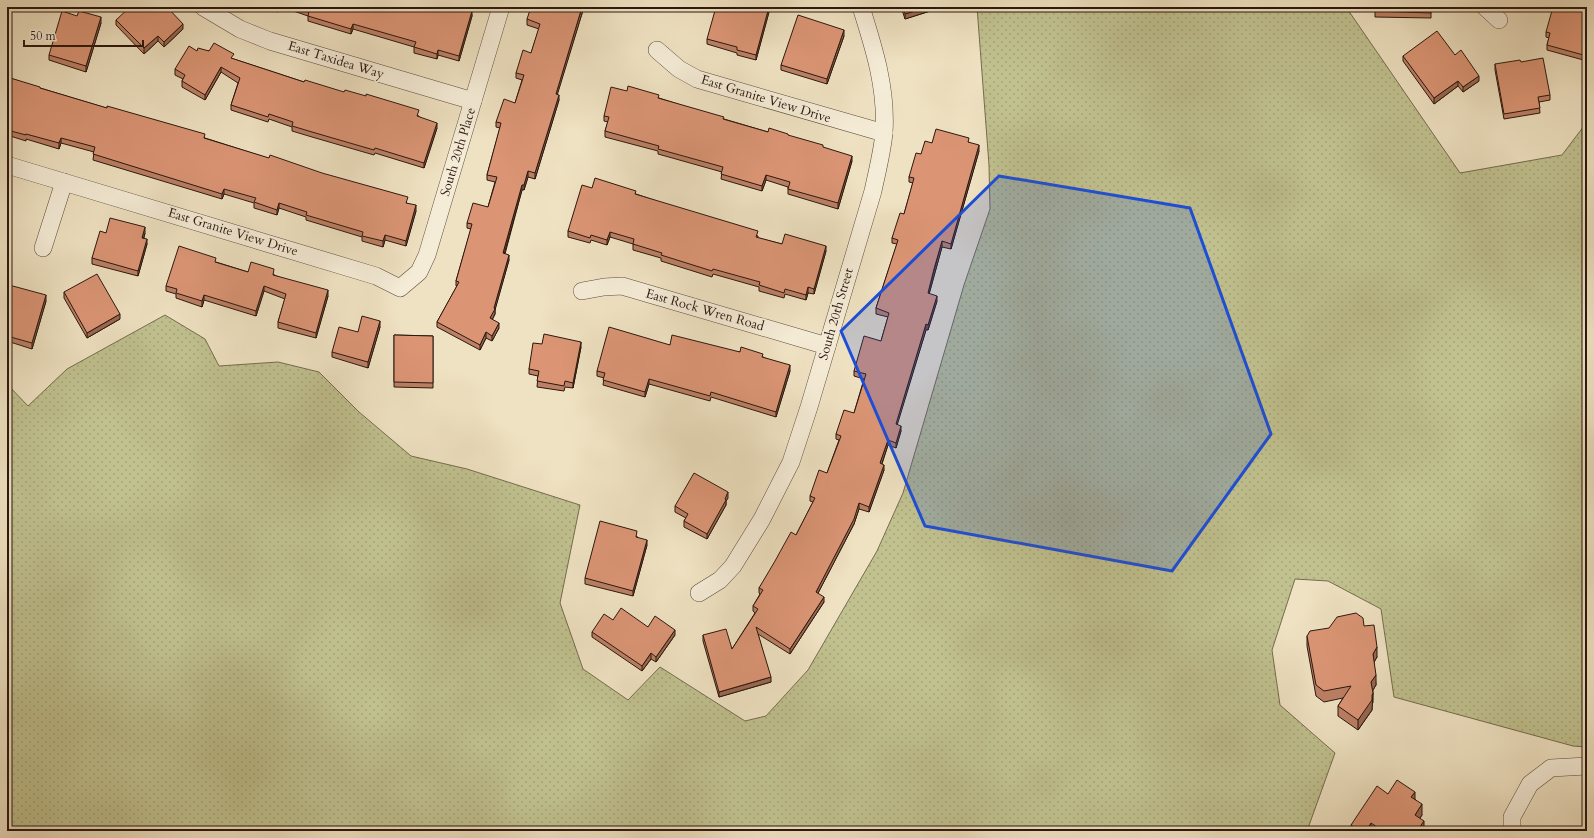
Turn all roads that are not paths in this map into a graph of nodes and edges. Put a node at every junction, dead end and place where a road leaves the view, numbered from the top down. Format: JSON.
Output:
{"nodes":[{"id":1,"x":203,"y":7,"type":"edge"},
{"id":2,"x":501,"y":7,"type":"edge"},
{"id":3,"x":861,"y":7,"type":"edge"},
{"id":4,"x":1485,"y":7,"type":"edge"},
{"id":5,"x":1499,"y":20,"type":"dead end"},
{"id":6,"x":657,"y":50,"type":"dead end"},
{"id":7,"x":473,"y":101,"type":"junction"},
{"id":8,"x":884,"y":133,"type":"junction"},
{"id":9,"x":7,"y":165,"type":"edge"},
{"id":10,"x":64,"y":182,"type":"junction"},
{"id":11,"x":43,"y":248,"type":"dead end"},
{"id":12,"x":400,"y":288,"type":"joint"},
{"id":13,"x":582,"y":291,"type":"dead end"},
{"id":14,"x":827,"y":346,"type":"junction"},
{"id":15,"x":700,"y":592,"type":"dead end"},
{"id":16,"x":1587,"y":766,"type":"edge"},
{"id":17,"x":1512,"y":831,"type":"edge"}],
"edges":[{"from":1,"to":7,"type":"street","name":"East Taxidea Way"},
{"from":2,"to":7,"type":"street","name":"South 20th Place"},
{"from":3,"to":8,"type":"street","name":"South 20th Street"},
{"from":4,"to":5,"type":"street"},
{"from":6,"to":8,"type":"street","name":"East Granite View Drive"},
{"from":7,"to":12,"type":"street","name":"South 20th Place"},
{"from":8,"to":14,"type":"street","name":"South 20th Street"},
{"from":9,"to":10,"type":"street","name":"East Granite View Drive"},
{"from":10,"to":11,"type":"street"},
{"from":10,"to":12,"type":"street","name":"East Granite View Drive"},
{"from":13,"to":14,"type":"street","name":"East Rock Wren Road"},
{"from":14,"to":15,"type":"street","name":"South 20th Street"},
{"from":16,"to":17,"type":"street"}]}
